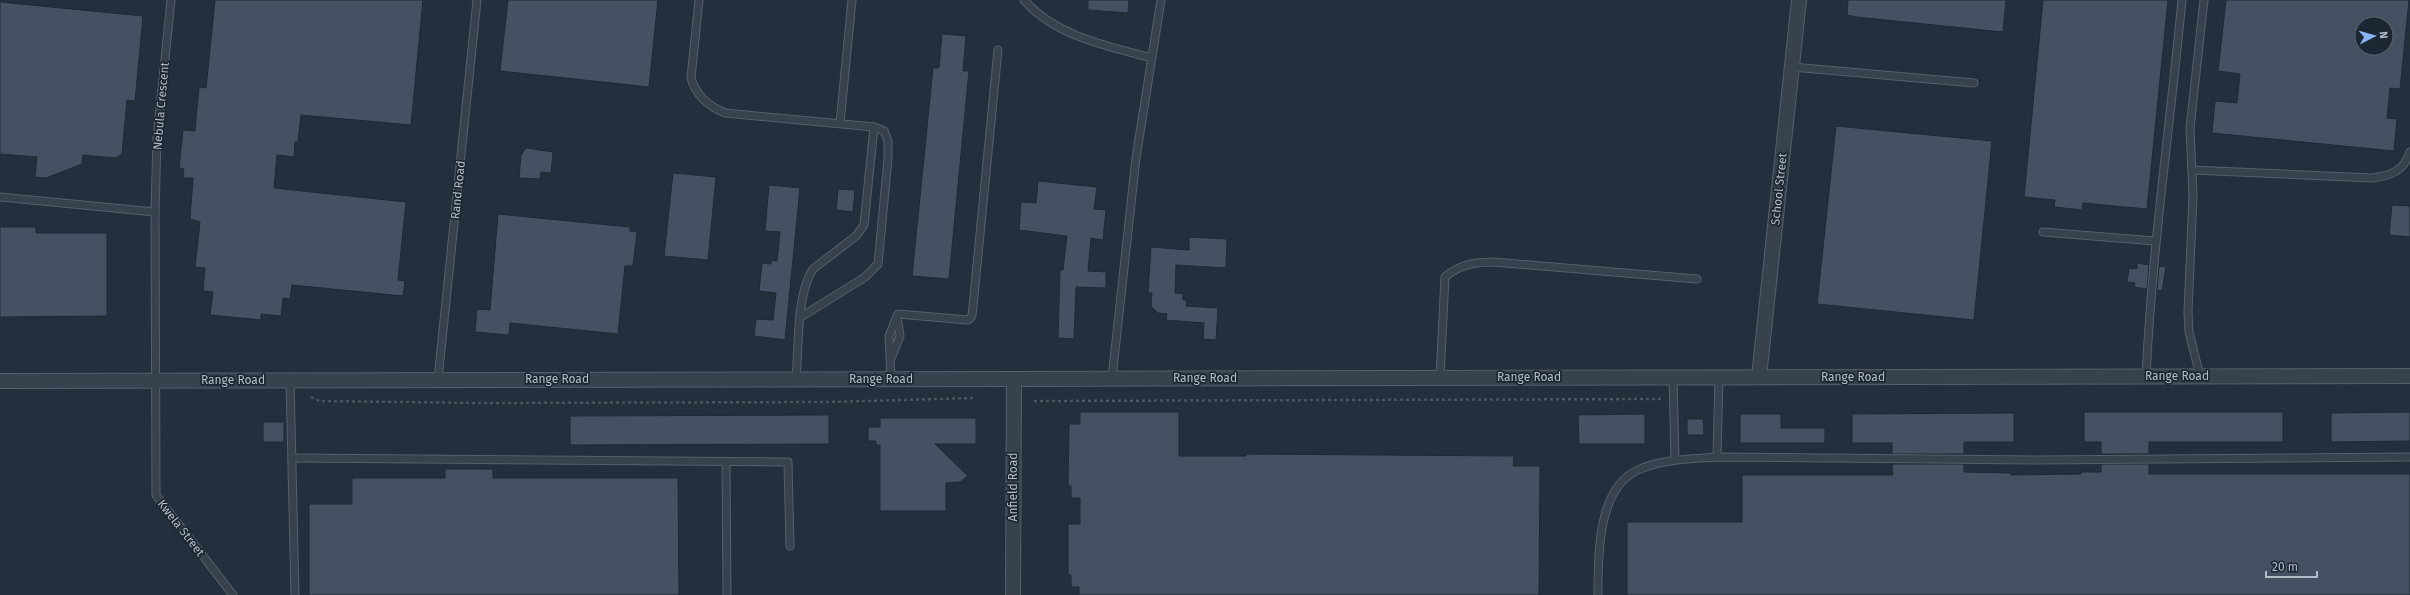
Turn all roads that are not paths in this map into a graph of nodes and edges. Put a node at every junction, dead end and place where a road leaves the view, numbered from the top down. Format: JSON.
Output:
{"nodes":[{"id":1,"x":171,"y":0,"type":"edge"},
{"id":2,"x":477,"y":0,"type":"edge"},
{"id":3,"x":698,"y":0,"type":"edge"},
{"id":4,"x":852,"y":0,"type":"edge"},
{"id":5,"x":1024,"y":0,"type":"edge"},
{"id":6,"x":1161,"y":0,"type":"edge"},
{"id":7,"x":1799,"y":0,"type":"edge"},
{"id":8,"x":2182,"y":0,"type":"edge"},
{"id":9,"x":2204,"y":0,"type":"edge"},
{"id":10,"x":998,"y":50,"type":"dead end"},
{"id":11,"x":1152,"y":58,"type":"junction"},
{"id":12,"x":1792,"y":67,"type":"junction"},
{"id":13,"x":1974,"y":83,"type":"dead end"},
{"id":14,"x":840,"y":123,"type":"junction"},
{"id":15,"x":874,"y":127,"type":"junction"},
{"id":16,"x":2410,"y":152,"type":"edge"},
{"id":17,"x":2192,"y":170,"type":"junction"},
{"id":18,"x":0,"y":197,"type":"edge"},
{"id":19,"x":155,"y":212,"type":"junction"},
{"id":20,"x":2043,"y":232,"type":"dead end"},
{"id":21,"x":2155,"y":241,"type":"junction"},
{"id":22,"x":1697,"y":279,"type":"dead end"},
{"id":23,"x":801,"y":317,"type":"junction"},
{"id":24,"x":2146,"y":376,"type":"junction"},
{"id":25,"x":2200,"y":376,"type":"junction"},
{"id":26,"x":2410,"y":376,"type":"edge"},
{"id":27,"x":1673,"y":377,"type":"junction"},
{"id":28,"x":1719,"y":377,"type":"junction"},
{"id":29,"x":1760,"y":377,"type":"junction"},
{"id":30,"x":1112,"y":378,"type":"junction"},
{"id":31,"x":1440,"y":378,"type":"junction"},
{"id":32,"x":438,"y":379,"type":"junction"},
{"id":33,"x":796,"y":379,"type":"junction"},
{"id":34,"x":891,"y":379,"type":"junction"},
{"id":35,"x":1014,"y":379,"type":"junction"},
{"id":36,"x":155,"y":380,"type":"junction"},
{"id":37,"x":290,"y":380,"type":"junction"},
{"id":38,"x":0,"y":381,"type":"edge"},
{"id":39,"x":1717,"y":457,"type":"junction"},
{"id":40,"x":2410,"y":457,"type":"edge"},
{"id":41,"x":293,"y":458,"type":"junction"},
{"id":42,"x":1675,"y":460,"type":"junction"},
{"id":43,"x":726,"y":462,"type":"junction"},
{"id":44,"x":790,"y":546,"type":"dead end"},
{"id":45,"x":233,"y":595,"type":"edge"},
{"id":46,"x":295,"y":595,"type":"edge"},
{"id":47,"x":727,"y":595,"type":"edge"},
{"id":48,"x":1012,"y":595,"type":"edge"},
{"id":49,"x":1598,"y":595,"type":"edge"}],
"edges":[{"from":1,"to":19,"type":"lane","name":"Nebula Crescent"},
{"from":2,"to":32,"type":"lane","name":"Rand Road"},
{"from":3,"to":14,"type":"lane"},
{"from":4,"to":14,"type":"lane"},
{"from":5,"to":11,"type":"lane"},
{"from":6,"to":11,"type":"lane"},
{"from":7,"to":12,"type":"street","name":"School Street"},
{"from":8,"to":21,"type":"lane"},
{"from":9,"to":17,"type":"lane"},
{"from":10,"to":34,"type":"lane"},
{"from":11,"to":30,"type":"lane"},
{"from":12,"to":13,"type":"lane"},
{"from":12,"to":29,"type":"street","name":"School Street"},
{"from":14,"to":15,"type":"lane"},
{"from":15,"to":23,"type":"lane"},
{"from":15,"to":23,"type":"lane"},
{"from":16,"to":17,"type":"lane"},
{"from":17,"to":25,"type":"lane"},
{"from":18,"to":19,"type":"lane"},
{"from":19,"to":36,"type":"lane","name":"Nebula Crescent"},
{"from":20,"to":21,"type":"lane"},
{"from":21,"to":24,"type":"lane"},
{"from":22,"to":31,"type":"lane"},
{"from":23,"to":33,"type":"lane"},
{"from":24,"to":25,"type":"street","name":"Range Road"},
{"from":24,"to":29,"type":"street","name":"Range Road"},
{"from":25,"to":26,"type":"street","name":"Range Road"},
{"from":27,"to":28,"type":"street","name":"Range Road"},
{"from":27,"to":31,"type":"street","name":"Range Road"},
{"from":27,"to":42,"type":"lane"},
{"from":28,"to":29,"type":"street","name":"Range Road"},
{"from":28,"to":39,"type":"lane"},
{"from":30,"to":31,"type":"street","name":"Range Road"},
{"from":30,"to":35,"type":"street","name":"Range Road"},
{"from":32,"to":33,"type":"street","name":"Range Road"},
{"from":32,"to":37,"type":"street","name":"Range Road"},
{"from":33,"to":34,"type":"street","name":"Range Road"},
{"from":34,"to":35,"type":"street","name":"Range Road"},
{"from":35,"to":48,"type":"street","name":"Anfield Road"},
{"from":36,"to":37,"type":"street","name":"Range Road"},
{"from":36,"to":38,"type":"street","name":"Range Road"},
{"from":36,"to":45,"type":"lane","name":"Kwela Street"},
{"from":37,"to":41,"type":"lane"},
{"from":39,"to":40,"type":"lane"},
{"from":39,"to":42,"type":"lane"},
{"from":41,"to":43,"type":"lane"},
{"from":41,"to":46,"type":"lane"},
{"from":42,"to":49,"type":"lane"},
{"from":43,"to":44,"type":"lane"},
{"from":43,"to":47,"type":"lane"}]}
